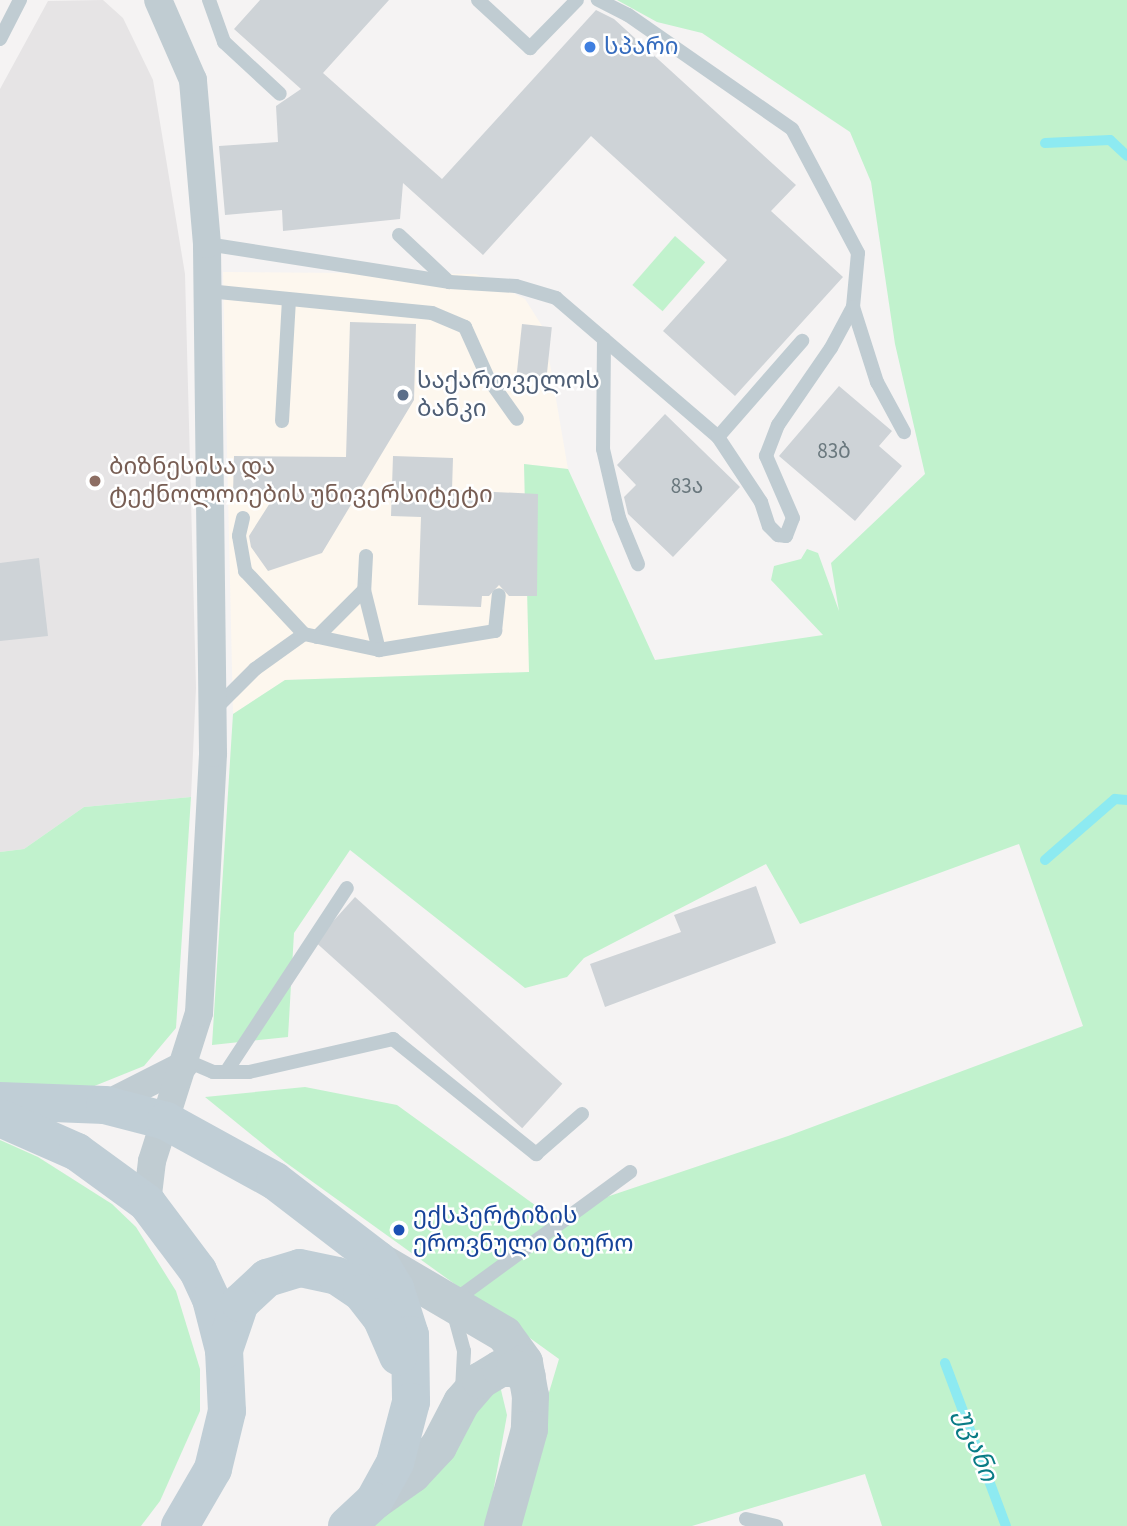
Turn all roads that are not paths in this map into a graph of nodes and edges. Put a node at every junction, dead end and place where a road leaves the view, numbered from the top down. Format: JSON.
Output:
{"nodes":[{"id":1,"x":20,"y":0,"type":"edge"},
{"id":2,"x":158,"y":0,"type":"edge"},
{"id":3,"x":209,"y":0,"type":"edge"},
{"id":4,"x":478,"y":0,"type":"edge"},
{"id":5,"x":577,"y":0,"type":"edge"},
{"id":6,"x":598,"y":0,"type":"edge"},
{"id":7,"x":0,"y":39,"type":"edge"},
{"id":8,"x":280,"y":94,"type":"dead end"},
{"id":9,"x":399,"y":235,"type":"dead end"},
{"id":10,"x":207,"y":243,"type":"junction"},
{"id":11,"x":450,"y":282,"type":"junction"},
{"id":12,"x":208,"y":291,"type":"junction"},
{"id":13,"x":289,"y":300,"type":"junction"},
{"id":14,"x":853,"y":307,"type":"junction"},
{"id":15,"x":604,"y":339,"type":"junction"},
{"id":16,"x":802,"y":341,"type":"dead end"},
{"id":17,"x":517,"y":419,"type":"dead end"},
{"id":18,"x":282,"y":421,"type":"dead end"},
{"id":19,"x":904,"y":432,"type":"dead end"},
{"id":20,"x":718,"y":437,"type":"junction"},
{"id":21,"x":243,"y":518,"type":"dead end"},
{"id":22,"x":366,"y":556,"type":"dead end"},
{"id":23,"x":638,"y":564,"type":"dead end"},
{"id":24,"x":364,"y":590,"type":"junction"},
{"id":25,"x":499,"y":595,"type":"dead end"},
{"id":26,"x":311,"y":636,"type":"junction"},
{"id":27,"x":379,"y":650,"type":"junction"},
{"id":28,"x":213,"y":712,"type":"junction"},
{"id":29,"x":347,"y":888,"type":"dead end"},
{"id":30,"x":185,"y":1063,"type":"junction"},
{"id":31,"x":226,"y":1072,"type":"junction"},
{"id":32,"x":0,"y":1101,"type":"edge"},
{"id":33,"x":105,"y":1105,"type":"junction"},
{"id":34,"x":582,"y":1114,"type":"dead end"},
{"id":35,"x":0,"y":1118,"type":"edge"},
{"id":36,"x":166,"y":1121,"type":"junction"},
{"id":37,"x":630,"y":1172,"type":"dead end"},
{"id":38,"x":147,"y":1203,"type":"junction"},
{"id":39,"x":377,"y":1260,"type":"junction"},
{"id":40,"x":452,"y":1303,"type":"junction"},
{"id":41,"x":224,"y":1350,"type":"junction"},
{"id":42,"x":527,"y":1376,"type":"junction"},
{"id":43,"x":411,"y":1402,"type":"junction"},
{"id":44,"x":461,"y":1402,"type":"junction"},
{"id":45,"x":360,"y":1514,"type":"edge"},
{"id":46,"x":746,"y":1519,"type":"dead end"},
{"id":47,"x":182,"y":1525,"type":"edge"},
{"id":48,"x":502,"y":1526,"type":"edge"},
{"id":49,"x":776,"y":1526,"type":"edge"}],
"edges":[{"from":1,"to":7,"type":"lane"},
{"from":2,"to":10,"type":"street"},
{"from":3,"to":8,"type":"lane"},
{"from":4,"to":5,"type":"lane"},
{"from":6,"to":14,"type":"lane"},
{"from":9,"to":11,"type":"lane"},
{"from":10,"to":11,"type":"lane"},
{"from":10,"to":12,"type":"street"},
{"from":11,"to":15,"type":"lane"},
{"from":12,"to":13,"type":"lane"},
{"from":12,"to":28,"type":"street"},
{"from":13,"to":17,"type":"lane"},
{"from":13,"to":18,"type":"lane"},
{"from":14,"to":19,"type":"lane"},
{"from":14,"to":20,"type":"lane"},
{"from":15,"to":20,"type":"lane"},
{"from":15,"to":23,"type":"lane"},
{"from":16,"to":20,"type":"lane"},
{"from":21,"to":26,"type":"lane"},
{"from":22,"to":24,"type":"lane"},
{"from":24,"to":26,"type":"lane"},
{"from":24,"to":27,"type":"lane"},
{"from":25,"to":27,"type":"lane"},
{"from":26,"to":27,"type":"lane"},
{"from":26,"to":28,"type":"lane"},
{"from":28,"to":30,"type":"street"},
{"from":29,"to":31,"type":"lane"},
{"from":30,"to":31,"type":"lane"},
{"from":30,"to":33,"type":"street"},
{"from":30,"to":36,"type":"street"},
{"from":31,"to":34,"type":"lane"},
{"from":32,"to":33,"type":"main road"},
{"from":33,"to":36,"type":"main road"},
{"from":35,"to":38,"type":"main road"},
{"from":36,"to":38,"type":"street"},
{"from":36,"to":39,"type":"main road"},
{"from":37,"to":40,"type":"lane"},
{"from":38,"to":41,"type":"main road"},
{"from":39,"to":40,"type":"street"},
{"from":39,"to":43,"type":"main road"},
{"from":40,"to":42,"type":"street"},
{"from":40,"to":44,"type":"lane"},
{"from":41,"to":43,"type":"main road"},
{"from":41,"to":47,"type":"main road"},
{"from":42,"to":44,"type":"street"},
{"from":42,"to":48,"type":"street"},
{"from":43,"to":45,"type":"main road"},
{"from":44,"to":45,"type":"street"},
{"from":46,"to":49,"type":"lane"}]}
